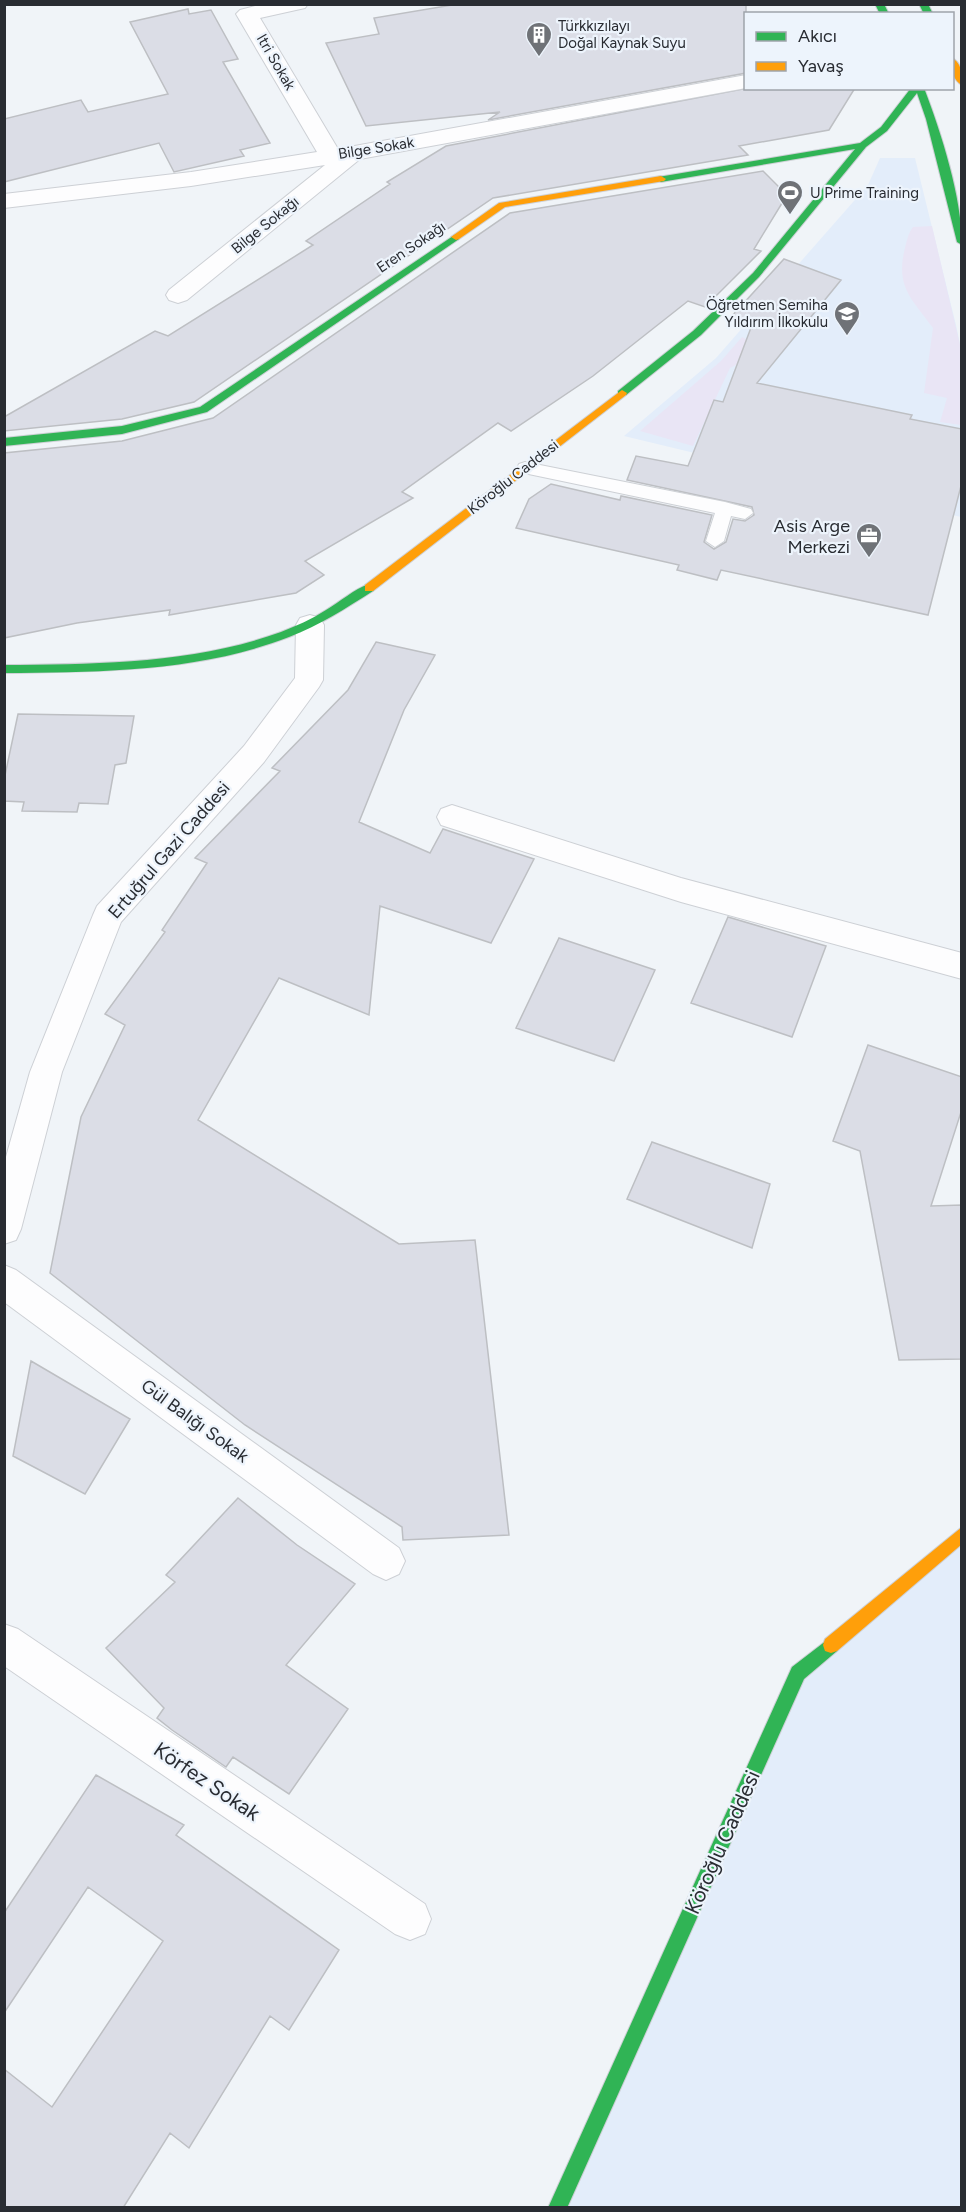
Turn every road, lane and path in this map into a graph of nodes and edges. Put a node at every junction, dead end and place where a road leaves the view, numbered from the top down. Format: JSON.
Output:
{"nodes":[{"id":1,"x":298,"y":4,"type":"edge"},
{"id":2,"x":744,"y":81,"type":"edge"},
{"id":3,"x":916,"y":90,"type":"edge"},
{"id":4,"x":919,"y":90,"type":"edge"},
{"id":5,"x":863,"y":145,"type":"junction"},
{"id":6,"x":341,"y":155,"type":"junction"},
{"id":7,"x":4,"y":201,"type":"edge"},
{"id":8,"x":962,"y":242,"type":"edge"},
{"id":9,"x":178,"y":295,"type":"dead end"},
{"id":10,"x":4,"y":441,"type":"edge"},
{"id":11,"x":525,"y":468,"type":"junction"},
{"id":12,"x":724,"y":508,"type":"junction"},
{"id":13,"x":745,"y":513,"type":"dead end"},
{"id":14,"x":715,"y":541,"type":"dead end"},
{"id":15,"x":310,"y":625,"type":"junction"},
{"id":16,"x":5,"y":672,"type":"edge"},
{"id":17,"x":452,"y":817,"type":"dead end"},
{"id":18,"x":962,"y":966,"type":"edge"},
{"id":19,"x":4,"y":1229,"type":"edge"},
{"id":20,"x":4,"y":1281,"type":"edge"},
{"id":21,"x":962,"y":1534,"type":"edge"},
{"id":22,"x":386,"y":1561,"type":"dead end"},
{"id":23,"x":4,"y":1643,"type":"edge"},
{"id":24,"x":410,"y":1919,"type":"dead end"},
{"id":25,"x":557,"y":2208,"type":"edge"}],
"edges":[{"from":1,"to":6,"type":"street","name":"Itri Sokak"},
{"from":2,"to":6,"type":"street","name":"Bilge Sokak"},
{"from":3,"to":5,"type":"street","name":"Köroğlu Caddesi"},
{"from":4,"to":8,"type":"street"},
{"from":5,"to":10,"type":"street","name":"Eren Sokağı"},
{"from":5,"to":11,"type":"street","name":"Köroğlu Caddesi"},
{"from":6,"to":7,"type":"street","name":"Bilge Sokak"},
{"from":6,"to":9,"type":"street","name":"Bilge Sokağı"},
{"from":11,"to":12,"type":"lane"},
{"from":11,"to":15,"type":"street","name":"Köroğlu Caddesi"},
{"from":12,"to":13,"type":"lane"},
{"from":12,"to":14,"type":"lane"},
{"from":15,"to":16,"type":"street","name":"Köroğlu Caddesi"},
{"from":15,"to":19,"type":"street","name":"Ertuğrul Gazi Caddesi"},
{"from":17,"to":18,"type":"street"},
{"from":20,"to":22,"type":"street","name":"Gül Balığı Sokak"},
{"from":21,"to":25,"type":"street","name":"Köroğlu Caddesi"},
{"from":23,"to":24,"type":"street","name":"Körfez Sokak"}]}
